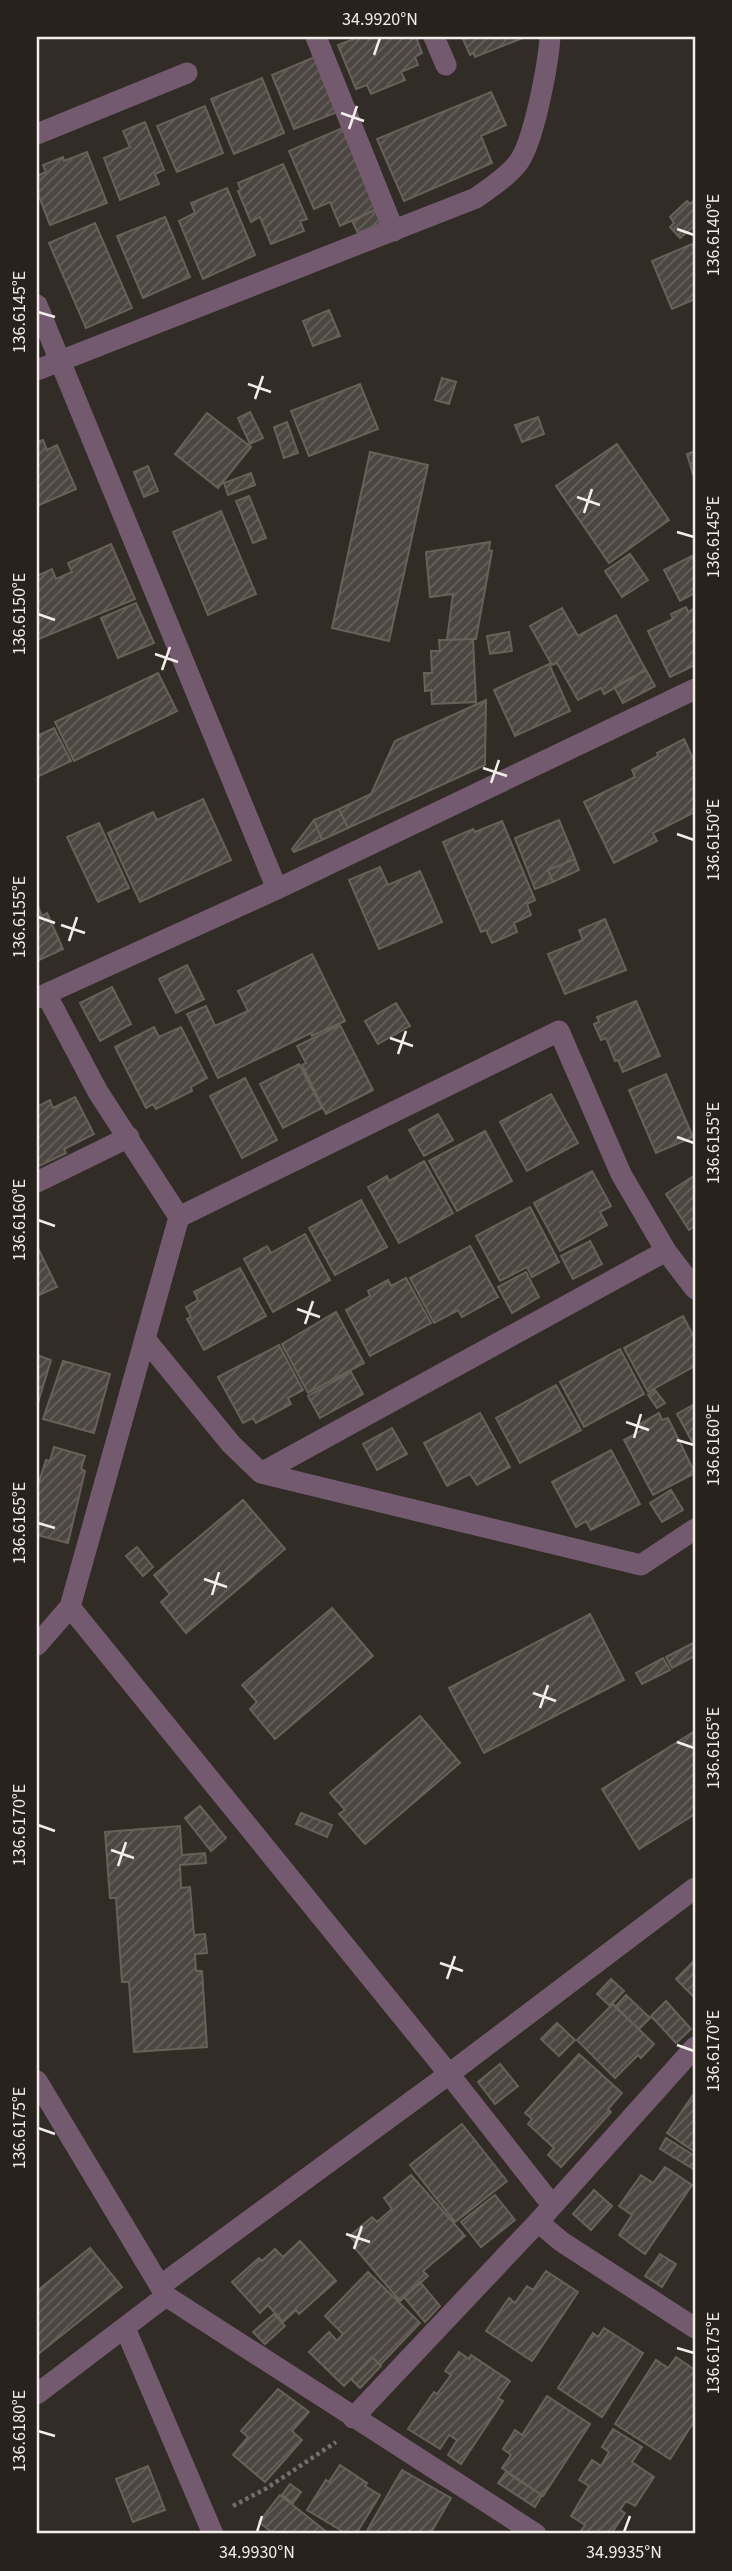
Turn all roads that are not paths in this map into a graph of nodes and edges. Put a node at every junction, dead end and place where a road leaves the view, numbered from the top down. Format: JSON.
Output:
{"nodes":[{"id":1,"x":316,"y":37,"type":"edge"},
{"id":2,"x":434,"y":37,"type":"edge"},
{"id":3,"x":550,"y":37,"type":"edge"},
{"id":4,"x":446,"y":65,"type":"dead end"},
{"id":5,"x":187,"y":74,"type":"dead end"},
{"id":6,"x":37,"y":134,"type":"edge"},
{"id":7,"x":394,"y":231,"type":"junction"},
{"id":8,"x":37,"y":305,"type":"edge"},
{"id":9,"x":59,"y":361,"type":"junction"},
{"id":10,"x":37,"y":370,"type":"edge"},
{"id":11,"x":695,"y":690,"type":"edge"},
{"id":12,"x":277,"y":889,"type":"junction"},
{"id":13,"x":42,"y":996,"type":"edge"},
{"id":14,"x":129,"y":1136,"type":"junction"},
{"id":15,"x":37,"y":1182,"type":"edge"},
{"id":16,"x":178,"y":1217,"type":"junction"},
{"id":17,"x":666,"y":1251,"type":"junction"},
{"id":18,"x":695,"y":1289,"type":"edge"},
{"id":19,"x":145,"y":1339,"type":"junction"},
{"id":20,"x":261,"y":1473,"type":"junction"},
{"id":21,"x":695,"y":1529,"type":"edge"},
{"id":22,"x":70,"y":1607,"type":"junction"},
{"id":23,"x":37,"y":1645,"type":"edge"},
{"id":24,"x":695,"y":1888,"type":"edge"},
{"id":25,"x":695,"y":2047,"type":"edge"},
{"id":26,"x":449,"y":2074,"type":"junction"},
{"id":27,"x":37,"y":2081,"type":"edge"},
{"id":28,"x":552,"y":2205,"type":"junction"},
{"id":29,"x":538,"y":2222,"type":"junction"},
{"id":30,"x":163,"y":2291,"type":"junction"},
{"id":31,"x":125,"y":2328,"type":"junction"},
{"id":32,"x":695,"y":2328,"type":"edge"},
{"id":33,"x":37,"y":2394,"type":"edge"},
{"id":34,"x":358,"y":2421,"type":"junction"},
{"id":35,"x":210,"y":2527,"type":"edge"},
{"id":36,"x":227,"y":2534,"type":"edge"},
{"id":37,"x":537,"y":2534,"type":"edge"}],
"edges":[{"from":1,"to":7,"type":"street"},
{"from":2,"to":4,"type":"street"},
{"from":3,"to":7,"type":"street"},
{"from":5,"to":6,"type":"street"},
{"from":7,"to":9,"type":"street"},
{"from":8,"to":9,"type":"street"},
{"from":9,"to":10,"type":"street"},
{"from":9,"to":12,"type":"street"},
{"from":11,"to":12,"type":"street"},
{"from":12,"to":13,"type":"street"},
{"from":13,"to":14,"type":"street"},
{"from":14,"to":15,"type":"street"},
{"from":14,"to":16,"type":"street"},
{"from":16,"to":17,"type":"street"},
{"from":16,"to":19,"type":"street"},
{"from":17,"to":18,"type":"street"},
{"from":17,"to":20,"type":"street"},
{"from":19,"to":20,"type":"street"},
{"from":19,"to":22,"type":"street"},
{"from":20,"to":21,"type":"street"},
{"from":22,"to":23,"type":"street"},
{"from":22,"to":26,"type":"street"},
{"from":24,"to":26,"type":"street"},
{"from":25,"to":28,"type":"street"},
{"from":26,"to":28,"type":"street"},
{"from":26,"to":30,"type":"street"},
{"from":27,"to":30,"type":"street"},
{"from":28,"to":29,"type":"street"},
{"from":29,"to":32,"type":"street"},
{"from":29,"to":34,"type":"street"},
{"from":30,"to":31,"type":"street"},
{"from":30,"to":34,"type":"street"},
{"from":31,"to":33,"type":"street"},
{"from":31,"to":35,"type":"street"},
{"from":34,"to":37,"type":"street"},
{"from":35,"to":36,"type":"street"}]}
